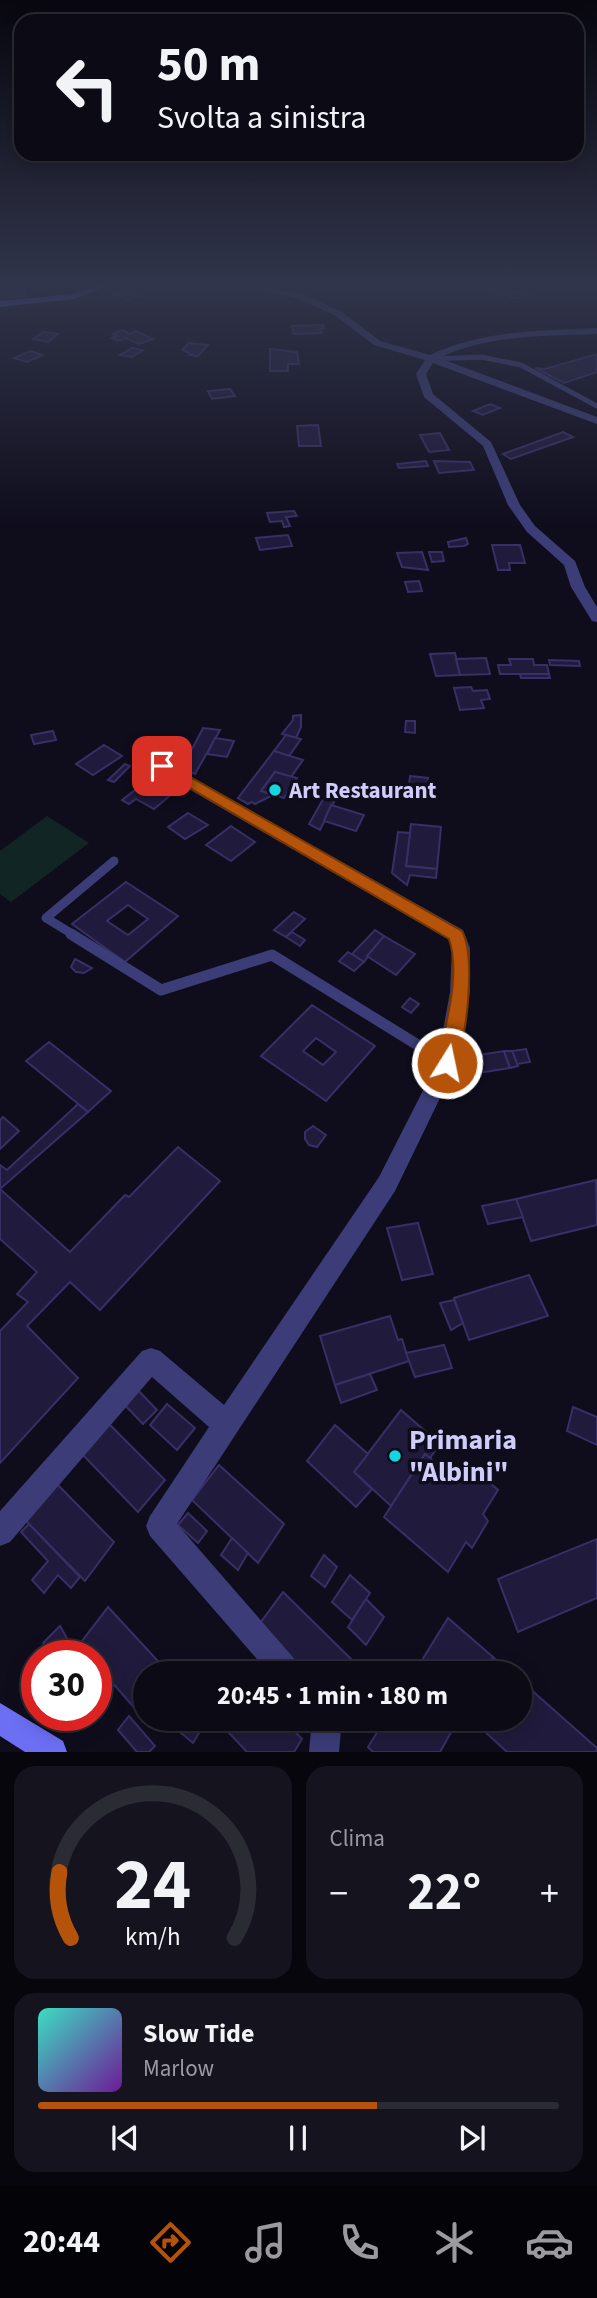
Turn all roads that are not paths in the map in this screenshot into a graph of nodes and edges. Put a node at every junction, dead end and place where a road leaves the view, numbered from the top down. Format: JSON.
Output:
{"nodes":[{"id":1,"x":429,"y":364,"type":"edge"},
{"id":2,"x":445,"y":364,"type":"edge"},
{"id":3,"x":515,"y":364,"type":"edge"},
{"id":4,"x":597,"y":406,"type":"edge"},
{"id":5,"x":597,"y":421,"type":"edge"},
{"id":6,"x":597,"y":618,"type":"edge"},
{"id":7,"x":162,"y":766,"type":"dead end"},
{"id":8,"x":114,"y":861,"type":"dead end"},
{"id":9,"x":447,"y":1063,"type":"junction"},
{"id":10,"x":226,"y":1424,"type":"junction"},
{"id":11,"x":0,"y":1532,"type":"edge"},
{"id":12,"x":278,"y":1661,"type":"edge"},
{"id":13,"x":0,"y":1718,"type":"edge"},
{"id":14,"x":326,"y":1731,"type":"edge"},
{"id":15,"x":52,"y":1752,"type":"edge"},
{"id":16,"x":324,"y":1752,"type":"edge"}],
"edges":[{"from":1,"to":6,"type":"street"},
{"from":2,"to":5,"type":"street"},
{"from":3,"to":4,"type":"lane"},
{"from":7,"to":9,"type":"street"},
{"from":8,"to":9,"type":"lane"},
{"from":9,"to":10,"type":"street"},
{"from":10,"to":11,"type":"street"},
{"from":10,"to":12,"type":"street"},
{"from":13,"to":15,"type":"street"},
{"from":14,"to":16,"type":"street"}]}
